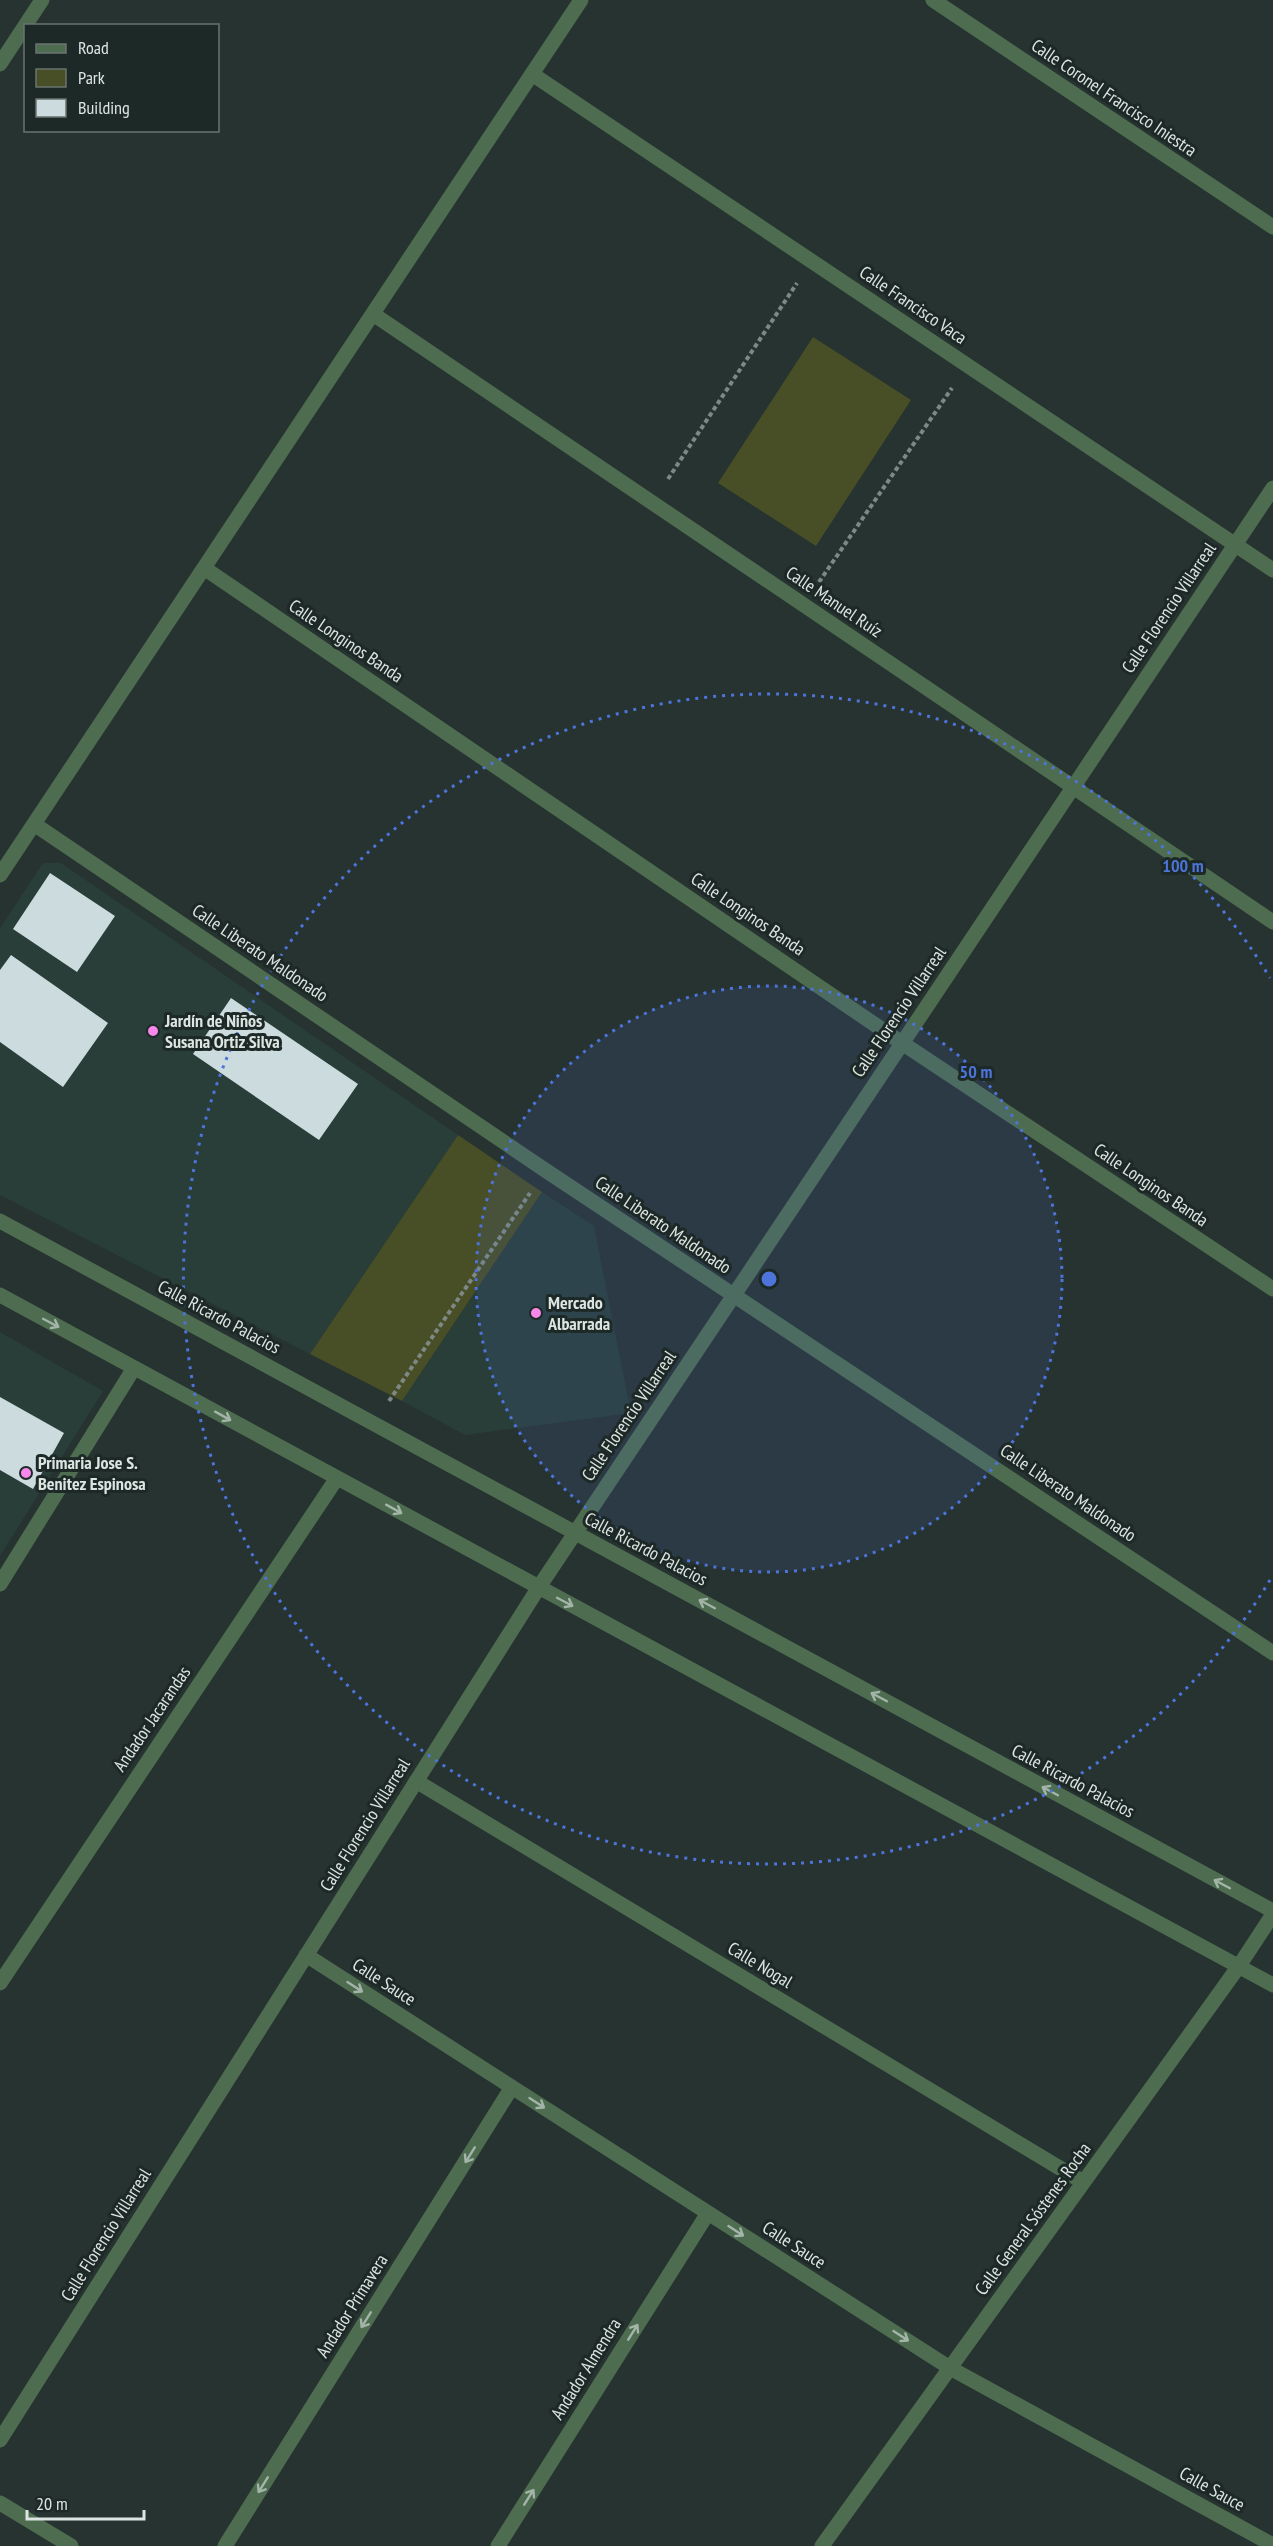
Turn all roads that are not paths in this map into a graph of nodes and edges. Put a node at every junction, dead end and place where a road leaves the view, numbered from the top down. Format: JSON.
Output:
{"nodes":[{"id":1,"x":42,"y":0,"type":"edge"},
{"id":2,"x":581,"y":0,"type":"edge"},
{"id":3,"x":933,"y":0,"type":"edge"},
{"id":4,"x":26,"y":24,"type":"edge"},
{"id":5,"x":24,"y":27,"type":"edge"},
{"id":6,"x":0,"y":64,"type":"edge"},
{"id":7,"x":532,"y":74,"type":"junction"},
{"id":8,"x":1273,"y":227,"type":"edge"},
{"id":9,"x":373,"y":314,"type":"junction"},
{"id":10,"x":1273,"y":488,"type":"edge"},
{"id":11,"x":1235,"y":545,"type":"junction"},
{"id":12,"x":204,"y":568,"type":"junction"},
{"id":13,"x":1273,"y":570,"type":"edge"},
{"id":14,"x":1072,"y":788,"type":"junction"},
{"id":15,"x":34,"y":824,"type":"junction"},
{"id":16,"x":0,"y":874,"type":"edge"},
{"id":17,"x":1273,"y":922,"type":"edge"},
{"id":18,"x":902,"y":1043,"type":"junction"},
{"id":19,"x":0,"y":1221,"type":"edge"},
{"id":20,"x":1273,"y":1289,"type":"edge"},
{"id":21,"x":0,"y":1295,"type":"edge"},
{"id":22,"x":734,"y":1295,"type":"junction"},
{"id":23,"x":135,"y":1368,"type":"junction"},
{"id":24,"x":336,"y":1478,"type":"junction"},
{"id":25,"x":575,"y":1533,"type":"junction"},
{"id":26,"x":0,"y":1584,"type":"edge"},
{"id":27,"x":538,"y":1587,"type":"junction"},
{"id":28,"x":1273,"y":1653,"type":"edge"},
{"id":29,"x":416,"y":1781,"type":"junction"},
{"id":30,"x":1273,"y":1913,"type":"edge"},
{"id":31,"x":306,"y":1955,"type":"junction"},
{"id":32,"x":1239,"y":1966,"type":"junction"},
{"id":33,"x":0,"y":1983,"type":"edge"},
{"id":34,"x":1273,"y":1985,"type":"edge"},
{"id":35,"x":512,"y":2087,"type":"junction"},
{"id":36,"x":1083,"y":2182,"type":"junction"},
{"id":37,"x":708,"y":2213,"type":"junction"},
{"id":38,"x":950,"y":2368,"type":"junction"},
{"id":39,"x":0,"y":2440,"type":"edge"},
{"id":40,"x":0,"y":2503,"type":"edge"},
{"id":41,"x":1273,"y":2545,"type":"edge"},
{"id":42,"x":71,"y":2546,"type":"edge"},
{"id":43,"x":225,"y":2546,"type":"edge"},
{"id":44,"x":498,"y":2546,"type":"edge"},
{"id":45,"x":822,"y":2546,"type":"edge"}],
"edges":[{"from":1,"to":4,"type":"street"},
{"from":2,"to":7,"type":"street"},
{"from":3,"to":8,"type":"street","name":"Calle Coronel Francisco Iniestra"},
{"from":5,"to":6,"type":"street"},
{"from":7,"to":9,"type":"street"},
{"from":7,"to":11,"type":"street","name":"Calle Francisco Vaca"},
{"from":9,"to":12,"type":"street"},
{"from":9,"to":14,"type":"street","name":"Calle Manuel Ruíz"},
{"from":10,"to":11,"type":"street","name":"Calle Florencio Villarreal"},
{"from":11,"to":13,"type":"street","name":"Calle Francisco Vaca"},
{"from":11,"to":14,"type":"street","name":"Calle Florencio Villarreal"},
{"from":12,"to":15,"type":"street"},
{"from":12,"to":18,"type":"street","name":"Calle Longinos Banda"},
{"from":14,"to":17,"type":"street","name":"Calle Manuel Ruíz"},
{"from":14,"to":18,"type":"street","name":"Calle Florencio Villarreal"},
{"from":15,"to":16,"type":"street"},
{"from":15,"to":22,"type":"street","name":"Calle Liberato Maldonado"},
{"from":18,"to":20,"type":"street","name":"Calle Longinos Banda"},
{"from":18,"to":22,"type":"street","name":"Calle Florencio Villarreal"},
{"from":19,"to":25,"type":"street","name":"Calle Ricardo Palacios"},
{"from":21,"to":23,"type":"street","one_way":true},
{"from":22,"to":25,"type":"street","name":"Calle Florencio Villarreal"},
{"from":22,"to":28,"type":"street","name":"Calle Liberato Maldonado"},
{"from":23,"to":24,"type":"street","one_way":true},
{"from":23,"to":26,"type":"street"},
{"from":24,"to":27,"type":"street","one_way":true},
{"from":24,"to":33,"type":"street","name":"Andador Jacarandas"},
{"from":25,"to":27,"type":"street","name":"Calle Florencio Villarreal"},
{"from":30,"to":25,"type":"street","name":"Calle Ricardo Palacios","one_way":true},
{"from":27,"to":29,"type":"street","name":"Calle Florencio Villarreal"},
{"from":27,"to":32,"type":"street","one_way":true},
{"from":29,"to":31,"type":"street","name":"Calle Florencio Villarreal"},
{"from":29,"to":36,"type":"street","name":"Calle Nogal"},
{"from":30,"to":32,"type":"street","name":"Calle General Sóstenes Rocha"},
{"from":31,"to":35,"type":"street","name":"Calle Sauce","one_way":true},
{"from":31,"to":39,"type":"street","name":"Calle Florencio Villarreal"},
{"from":32,"to":34,"type":"street"},
{"from":32,"to":36,"type":"street","name":"Calle General Sóstenes Rocha"},
{"from":35,"to":37,"type":"street","name":"Calle Sauce","one_way":true},
{"from":35,"to":43,"type":"street","name":"Andador Primavera","one_way":true},
{"from":36,"to":38,"type":"street","name":"Calle General Sóstenes Rocha"},
{"from":37,"to":38,"type":"street","name":"Calle Sauce","one_way":true},
{"from":44,"to":37,"type":"street","name":"Andador Almendra","one_way":true},
{"from":38,"to":41,"type":"street","name":"Calle Sauce"},
{"from":38,"to":45,"type":"street","name":"Calle General Sóstenes Rocha"},
{"from":40,"to":42,"type":"street"}]}
